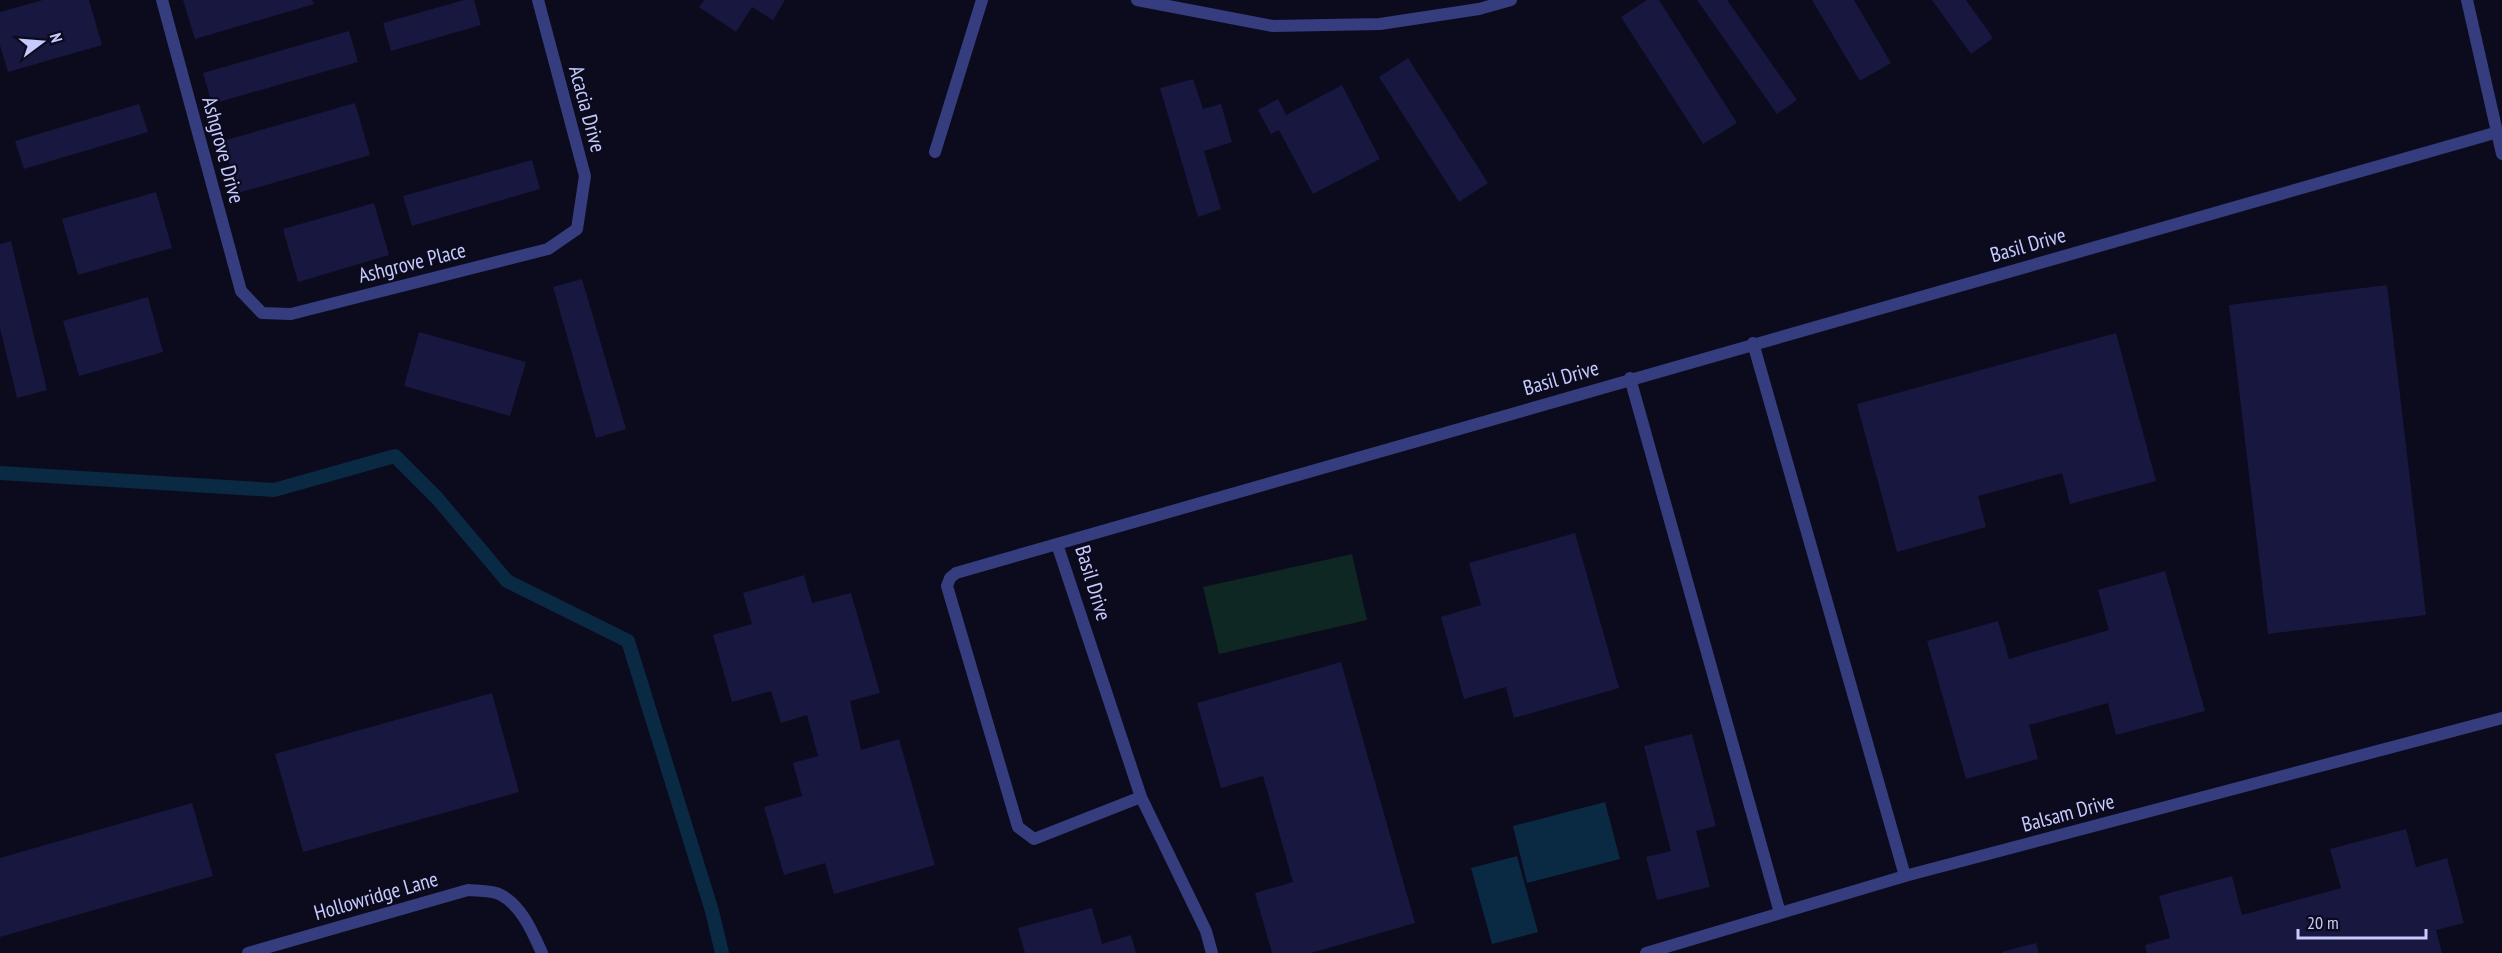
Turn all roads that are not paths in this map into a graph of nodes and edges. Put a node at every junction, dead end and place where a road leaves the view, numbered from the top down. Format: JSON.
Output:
{"nodes":[{"id":1,"x":162,"y":0,"type":"edge"},
{"id":2,"x":538,"y":0,"type":"edge"},
{"id":3,"x":982,"y":0,"type":"edge"},
{"id":4,"x":1137,"y":0,"type":"edge"},
{"id":5,"x":1510,"y":0,"type":"edge"},
{"id":6,"x":2467,"y":0,"type":"edge"},
{"id":7,"x":2498,"y":132,"type":"junction"},
{"id":8,"x":935,"y":152,"type":"dead end"},
{"id":9,"x":2502,"y":154,"type":"edge"},
{"id":10,"x":577,"y":229,"type":"joint"},
{"id":11,"x":255,"y":304,"type":"joint"},
{"id":12,"x":1753,"y":343,"type":"junction"},
{"id":13,"x":1630,"y":378,"type":"junction"},
{"id":14,"x":1058,"y":544,"type":"junction"},
{"id":15,"x":2502,"y":718,"type":"edge"},
{"id":16,"x":1141,"y":797,"type":"junction"},
{"id":17,"x":1905,"y":876,"type":"junction"},
{"id":18,"x":1780,"y":914,"type":"junction"},
{"id":19,"x":248,"y":953,"type":"edge"},
{"id":20,"x":542,"y":953,"type":"edge"},
{"id":21,"x":1212,"y":953,"type":"edge"},
{"id":22,"x":1646,"y":953,"type":"edge"}],
"edges":[{"from":1,"to":11,"type":"street","name":"Ashgrove Drive"},
{"from":2,"to":10,"type":"street","name":"Acacia Drive"},
{"from":3,"to":8,"type":"street"},
{"from":4,"to":5,"type":"street"},
{"from":6,"to":7,"type":"street"},
{"from":7,"to":9,"type":"street"},
{"from":7,"to":12,"type":"street","name":"Basil Drive"},
{"from":10,"to":11,"type":"street","name":"Ashgrove Place"},
{"from":12,"to":13,"type":"street","name":"Basil Drive"},
{"from":12,"to":17,"type":"street"},
{"from":13,"to":14,"type":"street","name":"Basil Drive"},
{"from":13,"to":18,"type":"street"},
{"from":14,"to":16,"type":"street","name":"Basil Drive"},
{"from":14,"to":16,"type":"street"},
{"from":15,"to":17,"type":"street","name":"Balsam Drive"},
{"from":16,"to":21,"type":"street","name":"Basil Drive"},
{"from":17,"to":18,"type":"street","name":"Balsam Drive"},
{"from":18,"to":22,"type":"street","name":"Balsam Drive"},
{"from":19,"to":20,"type":"street","name":"Hollowridge Lane"}]}
